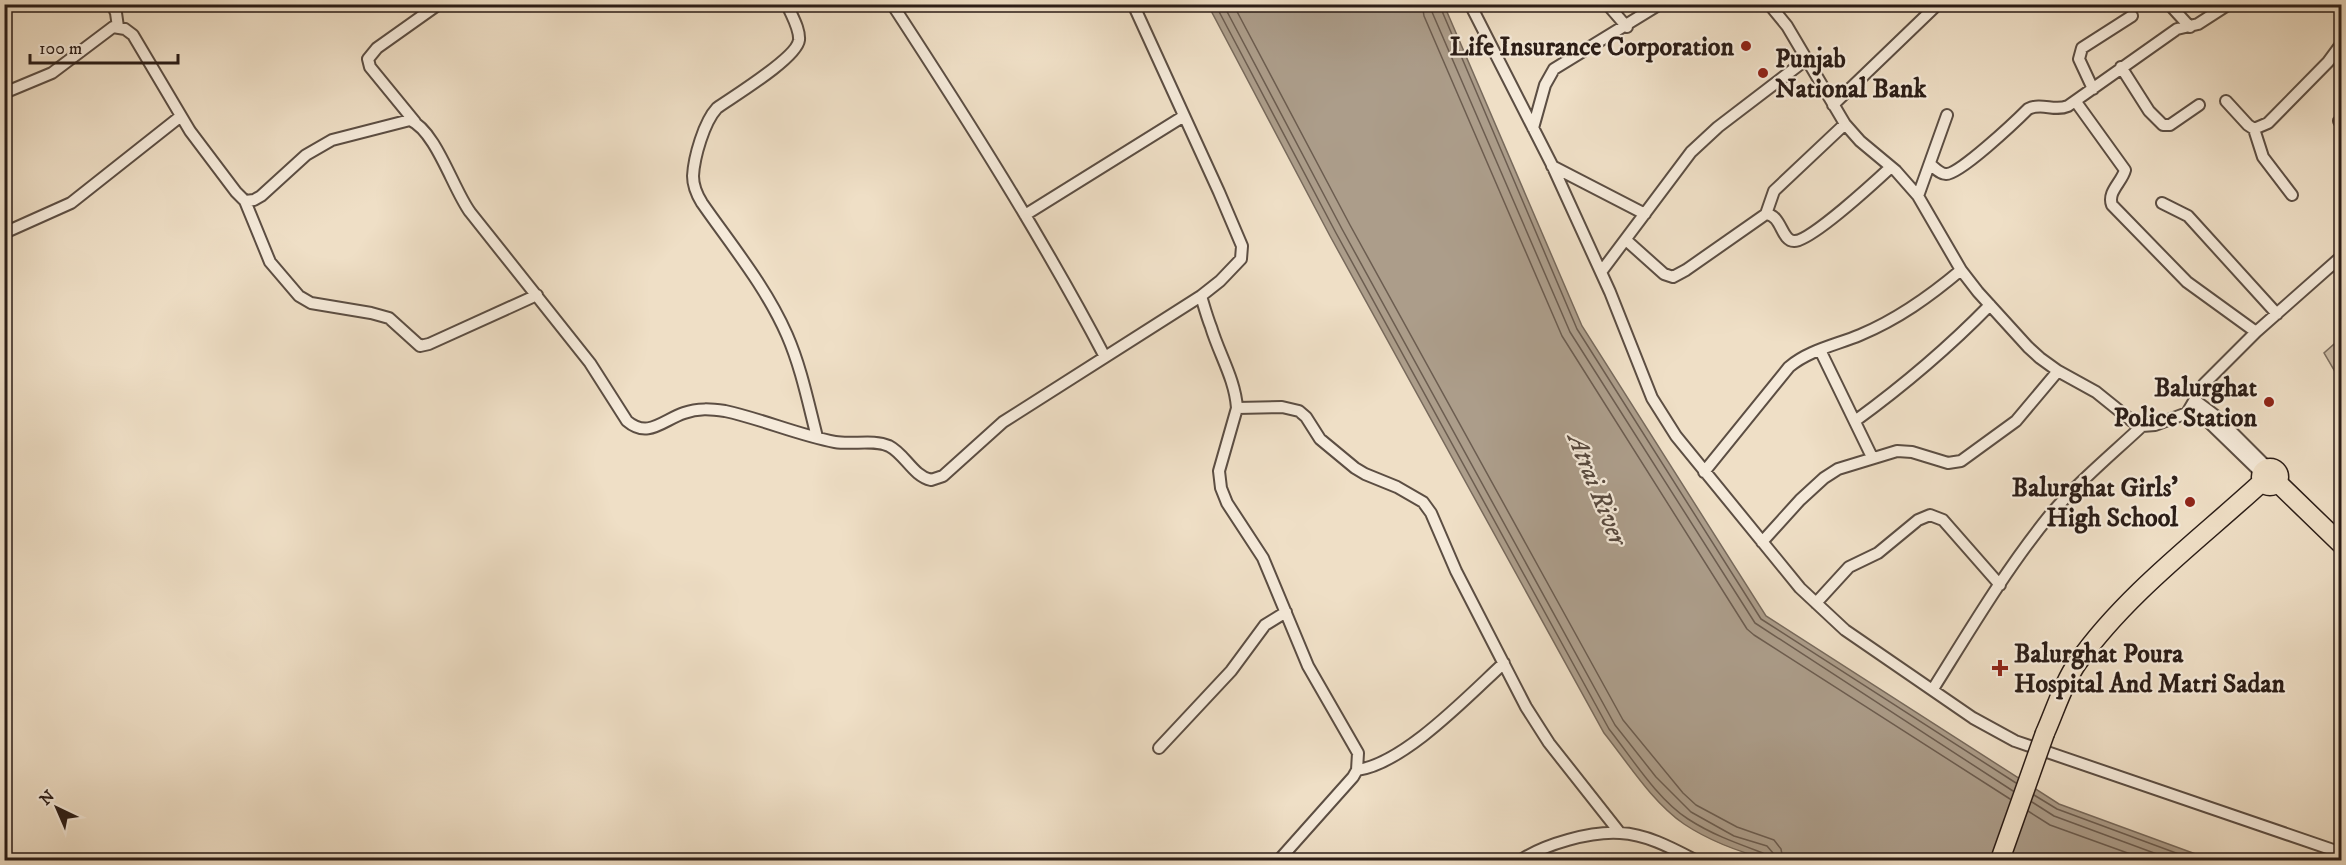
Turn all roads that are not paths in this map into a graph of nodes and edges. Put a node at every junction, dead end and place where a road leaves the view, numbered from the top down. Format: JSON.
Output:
{"nodes":[{"id":1,"x":112,"y":4,"type":"edge"},
{"id":2,"x":439,"y":4,"type":"edge"},
{"id":3,"x":787,"y":4,"type":"edge"},
{"id":4,"x":892,"y":4,"type":"edge"},
{"id":5,"x":1133,"y":4,"type":"edge"},
{"id":6,"x":1607,"y":4,"type":"edge"},
{"id":7,"x":1660,"y":4,"type":"edge"},
{"id":8,"x":1769,"y":4,"type":"edge"},
{"id":9,"x":1938,"y":4,"type":"edge"},
{"id":10,"x":2169,"y":4,"type":"edge"},
{"id":11,"x":2229,"y":4,"type":"edge"},
{"id":12,"x":1472,"y":6,"type":"edge"},
{"id":13,"x":2132,"y":16,"type":"dead end"},
{"id":14,"x":118,"y":27,"type":"junction"},
{"id":15,"x":1626,"y":27,"type":"junction"},
{"id":16,"x":2190,"y":27,"type":"junction"},
{"id":17,"x":2342,"y":43,"type":"edge"},
{"id":18,"x":1807,"y":59,"type":"junction"},
{"id":19,"x":2121,"y":67,"type":"junction"},
{"id":20,"x":2093,"y":89,"type":"junction"},
{"id":21,"x":4,"y":93,"type":"edge"},
{"id":22,"x":2226,"y":101,"type":"dead end"},
{"id":23,"x":2076,"y":102,"type":"junction"},
{"id":24,"x":1833,"y":105,"type":"junction"},
{"id":25,"x":2199,"y":105,"type":"dead end"},
{"id":26,"x":1947,"y":115,"type":"dead end"},
{"id":27,"x":181,"y":116,"type":"junction"},
{"id":28,"x":1184,"y":116,"type":"junction"},
{"id":29,"x":415,"y":122,"type":"junction"},
{"id":30,"x":1845,"y":124,"type":"junction"},
{"id":31,"x":1533,"y":128,"type":"junction"},
{"id":32,"x":2254,"y":129,"type":"junction"},
{"id":33,"x":1930,"y":164,"type":"junction"},
{"id":34,"x":1552,"y":165,"type":"junction"},
{"id":35,"x":1891,"y":167,"type":"junction"},
{"id":36,"x":2292,"y":195,"type":"dead end"},
{"id":37,"x":1918,"y":196,"type":"junction"},
{"id":38,"x":245,"y":201,"type":"junction"},
{"id":39,"x":2162,"y":203,"type":"dead end"},
{"id":40,"x":1766,"y":213,"type":"junction"},
{"id":41,"x":1645,"y":214,"type":"junction"},
{"id":42,"x":1025,"y":216,"type":"junction"},
{"id":43,"x":4,"y":233,"type":"edge"},
{"id":44,"x":1626,"y":240,"type":"junction"},
{"id":45,"x":2342,"y":256,"type":"edge"},
{"id":46,"x":1961,"y":270,"type":"junction"},
{"id":47,"x":1601,"y":272,"type":"junction"},
{"id":48,"x":537,"y":295,"type":"junction"},
{"id":49,"x":1202,"y":296,"type":"junction"},
{"id":50,"x":1990,"y":305,"type":"junction"},
{"id":51,"x":2277,"y":314,"type":"junction"},
{"id":52,"x":2256,"y":332,"type":"junction"},
{"id":53,"x":1820,"y":350,"type":"junction"},
{"id":54,"x":1106,"y":357,"type":"junction"},
{"id":55,"x":2058,"y":371,"type":"junction"},
{"id":56,"x":2194,"y":404,"type":"junction"},
{"id":57,"x":1237,"y":408,"type":"junction"},
{"id":58,"x":1855,"y":422,"type":"junction"},
{"id":59,"x":2142,"y":426,"type":"junction"},
{"id":60,"x":817,"y":437,"type":"junction"},
{"id":61,"x":1872,"y":457,"type":"junction"},
{"id":62,"x":1704,"y":472,"type":"junction"},
{"id":63,"x":2267,"y":477,"type":"junction"},
{"id":64,"x":1762,"y":542,"type":"junction"},
{"id":65,"x":2342,"y":546,"type":"edge"},
{"id":66,"x":2000,"y":585,"type":"junction"},
{"id":67,"x":1816,"y":603,"type":"junction"},
{"id":68,"x":1286,"y":612,"type":"junction"},
{"id":69,"x":1504,"y":663,"type":"junction"},
{"id":70,"x":1933,"y":689,"type":"junction"},
{"id":71,"x":1159,"y":748,"type":"dead end"},
{"id":72,"x":1357,"y":770,"type":"junction"},
{"id":73,"x":1620,"y":833,"type":"junction"},
{"id":74,"x":2342,"y":853,"type":"edge"},
{"id":75,"x":1279,"y":861,"type":"edge"},
{"id":76,"x":1521,"y":861,"type":"edge"},
{"id":77,"x":1695,"y":861,"type":"edge"},
{"id":78,"x":2000,"y":861,"type":"edge"}],
"edges":[{"from":1,"to":14,"type":"street"},
{"from":2,"to":29,"type":"street"},
{"from":3,"to":60,"type":"street"},
{"from":4,"to":42,"type":"street"},
{"from":5,"to":28,"type":"street"},
{"from":6,"to":15,"type":"street"},
{"from":7,"to":15,"type":"street"},
{"from":8,"to":18,"type":"street"},
{"from":9,"to":24,"type":"street"},
{"from":10,"to":16,"type":"street"},
{"from":11,"to":16,"type":"street"},
{"from":12,"to":31,"type":"street"},
{"from":13,"to":20,"type":"street"},
{"from":14,"to":21,"type":"street"},
{"from":14,"to":27,"type":"street"},
{"from":15,"to":31,"type":"street"},
{"from":16,"to":19,"type":"street"},
{"from":17,"to":32,"type":"street"},
{"from":18,"to":24,"type":"street"},
{"from":18,"to":41,"type":"street"},
{"from":19,"to":20,"type":"street"},
{"from":19,"to":25,"type":"street"},
{"from":20,"to":23,"type":"street"},
{"from":22,"to":32,"type":"street"},
{"from":23,"to":33,"type":"street"},
{"from":23,"to":52,"type":"street"},
{"from":24,"to":30,"type":"street"},
{"from":26,"to":33,"type":"street"},
{"from":27,"to":38,"type":"street"},
{"from":27,"to":43,"type":"street"},
{"from":28,"to":42,"type":"street"},
{"from":28,"to":49,"type":"street"},
{"from":29,"to":38,"type":"street"},
{"from":29,"to":48,"type":"street"},
{"from":30,"to":35,"type":"street"},
{"from":30,"to":40,"type":"street"},
{"from":31,"to":34,"type":"street"},
{"from":32,"to":36,"type":"street"},
{"from":33,"to":37,"type":"street"},
{"from":34,"to":41,"type":"street"},
{"from":34,"to":47,"type":"street"},
{"from":35,"to":37,"type":"street"},
{"from":35,"to":40,"type":"street"},
{"from":37,"to":46,"type":"street"},
{"from":38,"to":48,"type":"street"},
{"from":39,"to":51,"type":"street"},
{"from":40,"to":44,"type":"street"},
{"from":41,"to":44,"type":"street"},
{"from":42,"to":54,"type":"street"},
{"from":44,"to":47,"type":"street"},
{"from":45,"to":51,"type":"street"},
{"from":46,"to":50,"type":"street"},
{"from":46,"to":53,"type":"street"},
{"from":47,"to":62,"type":"street"},
{"from":48,"to":60,"type":"street"},
{"from":49,"to":54,"type":"street"},
{"from":49,"to":57,"type":"street"},
{"from":50,"to":55,"type":"street"},
{"from":50,"to":58,"type":"street"},
{"from":51,"to":52,"type":"street"},
{"from":52,"to":56,"type":"street"},
{"from":53,"to":58,"type":"street"},
{"from":53,"to":62,"type":"street"},
{"from":54,"to":60,"type":"street"},
{"from":55,"to":59,"type":"street"},
{"from":55,"to":61,"type":"street"},
{"from":56,"to":59,"type":"street"},
{"from":56,"to":63,"type":"street"},
{"from":57,"to":68,"type":"street"},
{"from":57,"to":69,"type":"street"},
{"from":58,"to":61,"type":"street"},
{"from":59,"to":66,"type":"street"},
{"from":61,"to":64,"type":"street"},
{"from":62,"to":64,"type":"street"},
{"from":63,"to":65,"type":"main road"},
{"from":63,"to":78,"type":"main road","bridge":true},
{"from":64,"to":67,"type":"street"},
{"from":66,"to":67,"type":"street"},
{"from":66,"to":70,"type":"street"},
{"from":67,"to":70,"type":"street"},
{"from":68,"to":71,"type":"street"},
{"from":68,"to":72,"type":"street"},
{"from":69,"to":72,"type":"street"},
{"from":69,"to":73,"type":"street"},
{"from":70,"to":74,"type":"street"},
{"from":72,"to":75,"type":"street"},
{"from":73,"to":76,"type":"street"},
{"from":73,"to":77,"type":"street"}]}
